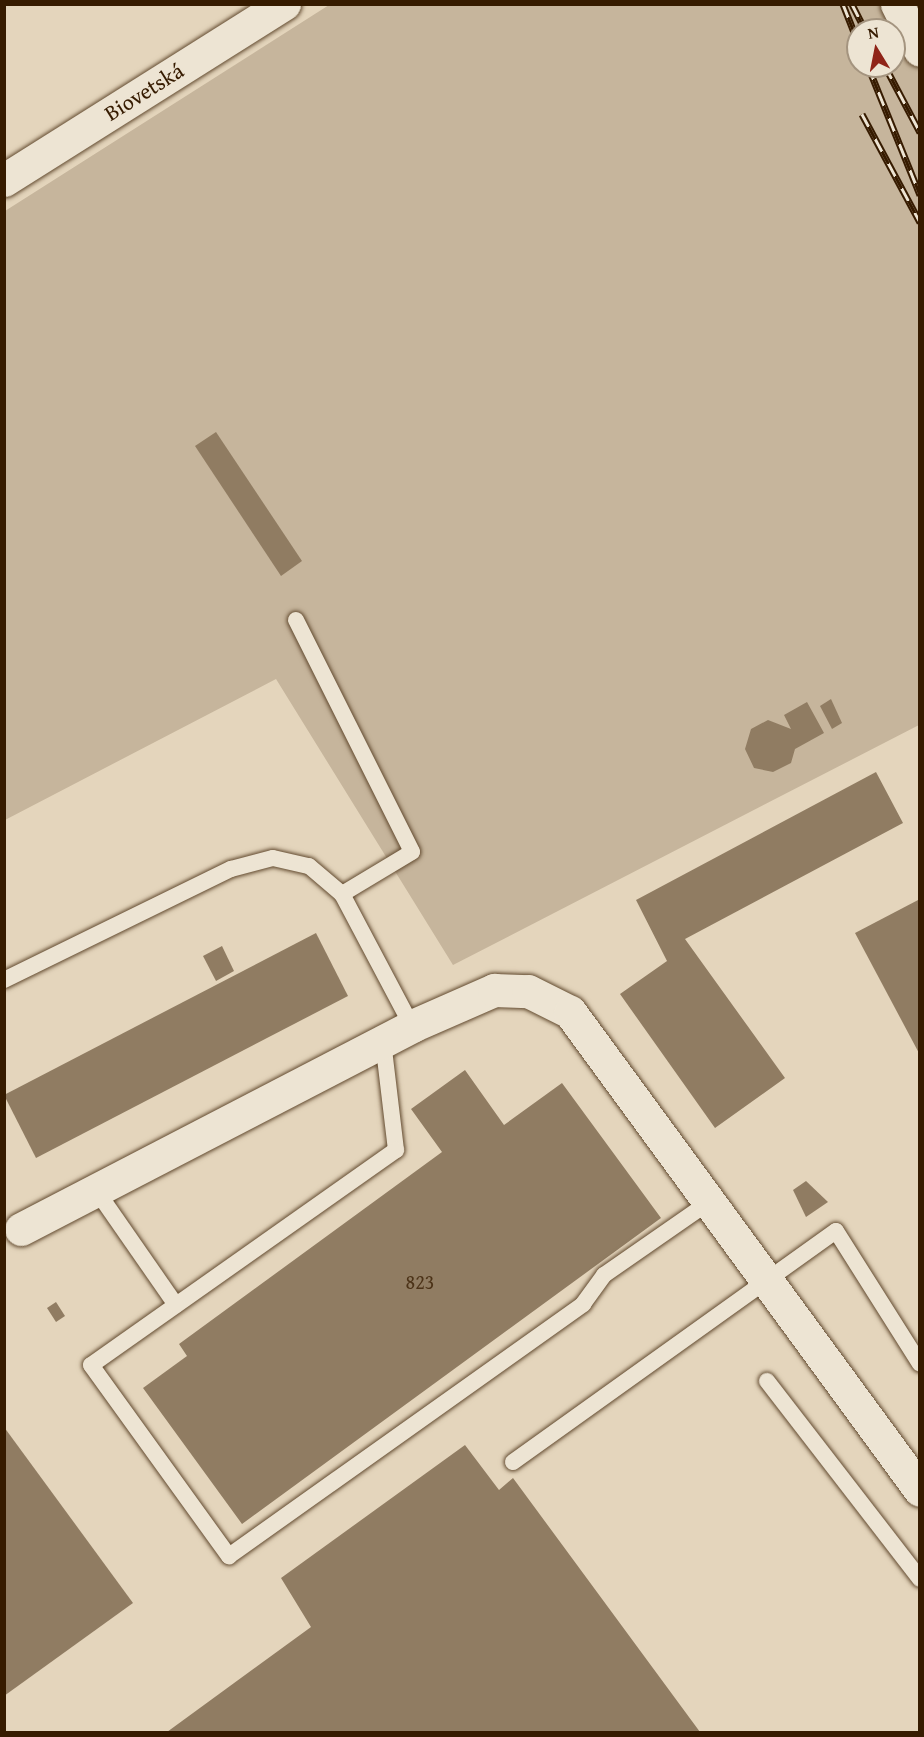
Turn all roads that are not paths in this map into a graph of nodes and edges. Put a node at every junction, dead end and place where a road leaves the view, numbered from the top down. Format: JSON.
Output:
{"nodes":[{"id":1,"x":284,"y":4,"type":"edge"},
{"id":2,"x":897,"y":4,"type":"edge"},
{"id":3,"x":920,"y":50,"type":"edge"},
{"id":4,"x":4,"y":180,"type":"edge"},
{"id":5,"x":296,"y":620,"type":"dead end"},
{"id":6,"x":342,"y":894,"type":"junction"},
{"id":7,"x":4,"y":980,"type":"edge"},
{"id":8,"x":412,"y":1026,"type":"junction"},
{"id":9,"x":383,"y":1041,"type":"junction"},
{"id":10,"x":96,"y":1190,"type":"junction"},
{"id":11,"x":709,"y":1202,"type":"junction"},
{"id":12,"x":13,"y":1233,"type":"edge"},
{"id":13,"x":766,"y":1280,"type":"junction"},
{"id":14,"x":176,"y":1305,"type":"junction"},
{"id":15,"x":920,"y":1364,"type":"edge"},
{"id":16,"x":767,"y":1381,"type":"dead end"},
{"id":17,"x":513,"y":1462,"type":"dead end"},
{"id":18,"x":920,"y":1490,"type":"edge"},
{"id":19,"x":920,"y":1579,"type":"edge"}],
"edges":[{"from":1,"to":4,"type":"street","name":"Biovetská"},
{"from":2,"to":3,"type":"street"},
{"from":5,"to":6,"type":"lane"},
{"from":6,"to":7,"type":"lane"},
{"from":6,"to":8,"type":"lane"},
{"from":8,"to":9,"type":"street"},
{"from":8,"to":11,"type":"street"},
{"from":9,"to":10,"type":"street"},
{"from":9,"to":14,"type":"lane"},
{"from":10,"to":12,"type":"street"},
{"from":10,"to":14,"type":"lane"},
{"from":11,"to":13,"type":"street"},
{"from":11,"to":14,"type":"lane"},
{"from":13,"to":15,"type":"lane"},
{"from":13,"to":17,"type":"lane"},
{"from":13,"to":18,"type":"street"},
{"from":16,"to":19,"type":"lane"}]}
